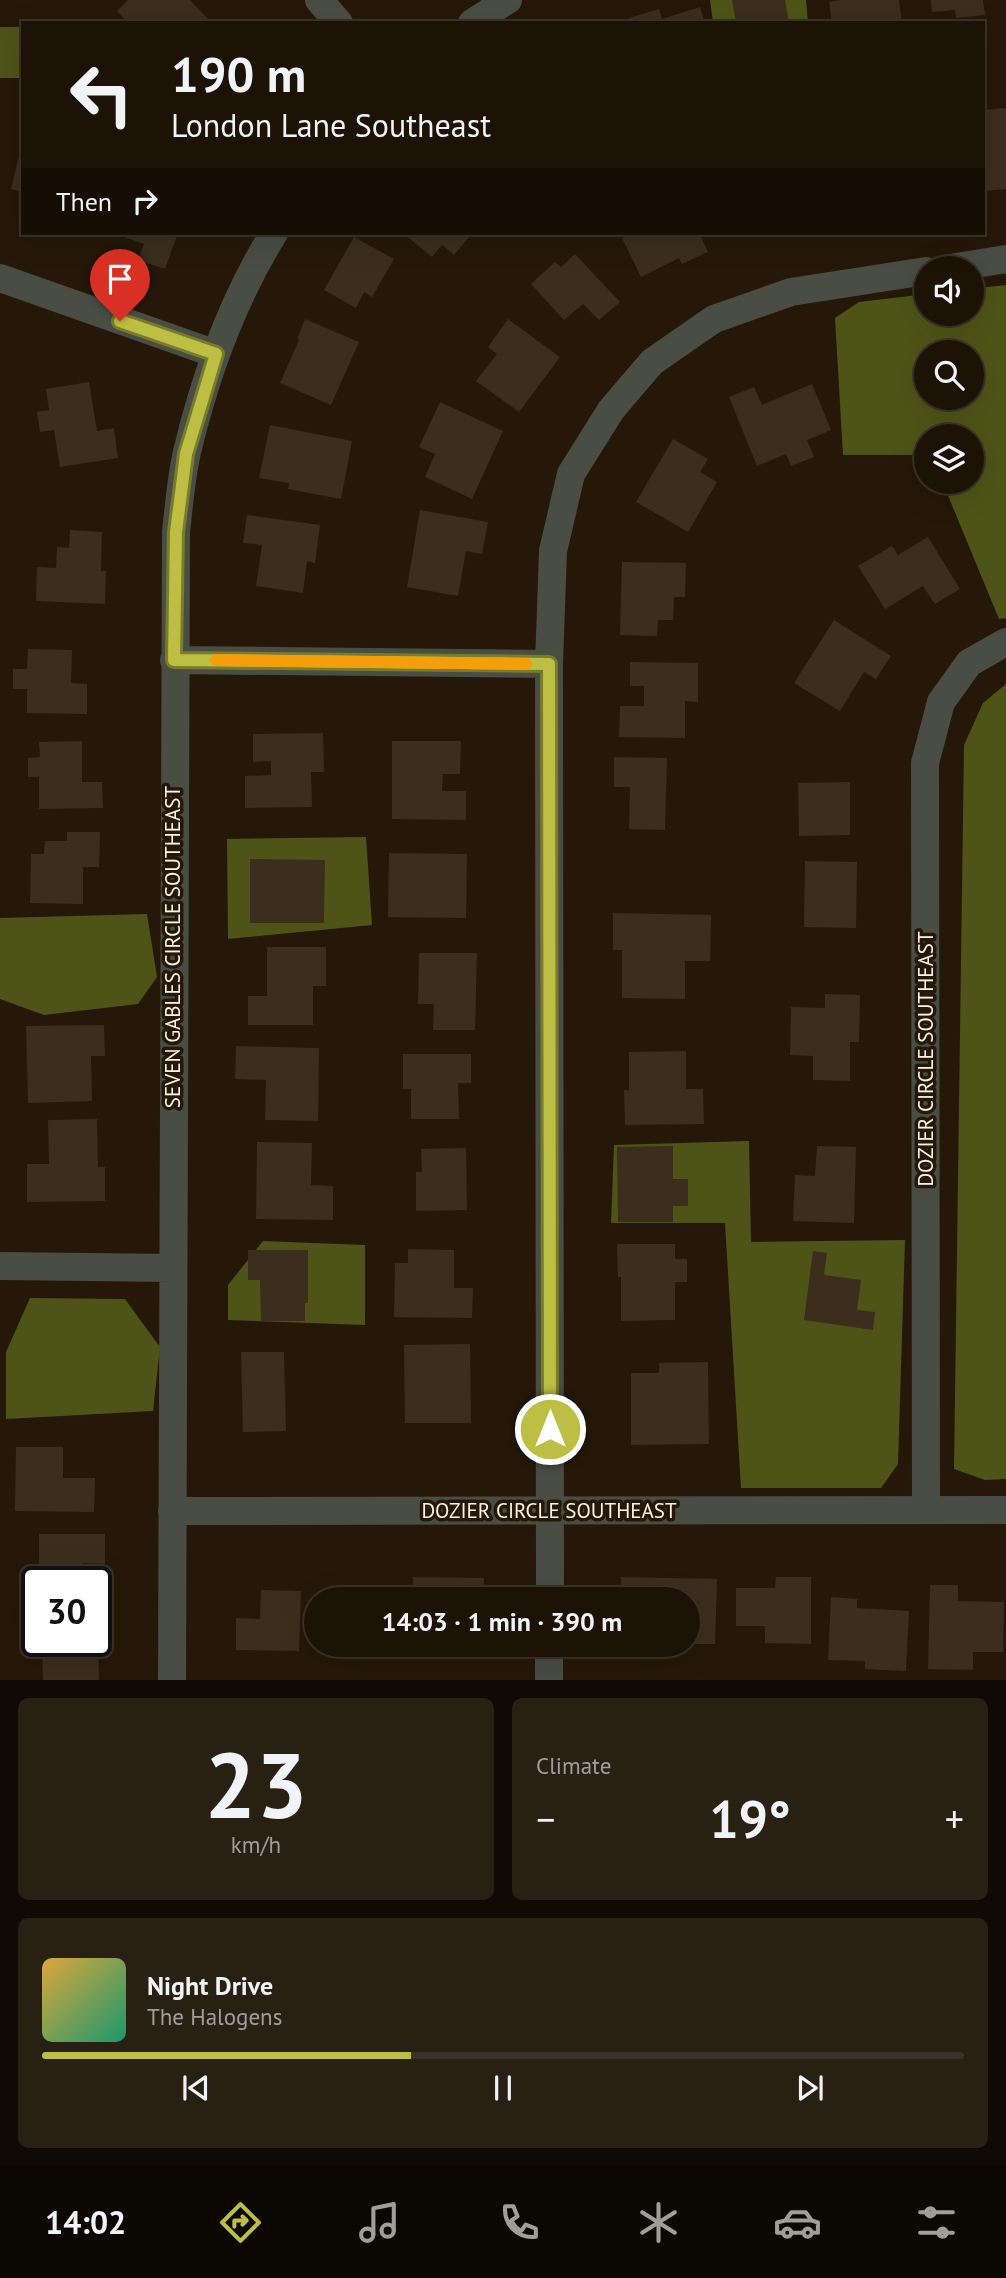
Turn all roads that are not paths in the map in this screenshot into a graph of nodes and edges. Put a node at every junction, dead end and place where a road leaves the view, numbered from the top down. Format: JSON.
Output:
{"nodes":[{"id":1,"x":319,"y":0,"type":"edge"},
{"id":2,"x":508,"y":0,"type":"edge"},
{"id":3,"x":336,"y":21,"type":"edge"},
{"id":4,"x":475,"y":21,"type":"edge"},
{"id":5,"x":273,"y":235,"type":"edge"},
{"id":6,"x":1006,"y":259,"type":"edge"},
{"id":7,"x":984,"y":263,"type":"edge"},
{"id":8,"x":914,"y":273,"type":"edge"},
{"id":9,"x":0,"y":278,"type":"edge"},
{"id":10,"x":216,"y":354,"type":"junction"},
{"id":11,"x":1006,"y":642,"type":"edge"},
{"id":12,"x":174,"y":660,"type":"junction"},
{"id":13,"x":549,"y":664,"type":"junction"},
{"id":14,"x":0,"y":1266,"type":"edge"},
{"id":15,"x":173,"y":1268,"type":"junction"},
{"id":16,"x":926,"y":1509,"type":"junction"},
{"id":17,"x":1006,"y":1510,"type":"edge"},
{"id":18,"x":172,"y":1511,"type":"junction"},
{"id":19,"x":550,"y":1511,"type":"junction"},
{"id":20,"x":550,"y":1587,"type":"edge"},
{"id":21,"x":550,"y":1657,"type":"edge"},
{"id":22,"x":172,"y":1679,"type":"edge"},
{"id":23,"x":549,"y":1679,"type":"edge"}],
"edges":[{"from":1,"to":3,"type":"street"},
{"from":2,"to":4,"type":"street"},
{"from":5,"to":10,"type":"street","name":"SEVEN GABLES CIRCLE SOUTHEAST"},
{"from":6,"to":7,"type":"street"},
{"from":8,"to":13,"type":"street"},
{"from":9,"to":10,"type":"street"},
{"from":10,"to":12,"type":"street","name":"SEVEN GABLES CIRCLE SOUTHEAST"},
{"from":11,"to":16,"type":"street","name":"DOZIER CIRCLE SOUTHEAST"},
{"from":12,"to":13,"type":"street"},
{"from":12,"to":15,"type":"street","name":"SEVEN GABLES CIRCLE SOUTHEAST"},
{"from":13,"to":19,"type":"street"},
{"from":14,"to":15,"type":"street"},
{"from":15,"to":18,"type":"street","name":"SEVEN GABLES CIRCLE SOUTHEAST"},
{"from":16,"to":17,"type":"street","name":"DOZIER CIRCLE SOUTHEAST"},
{"from":16,"to":19,"type":"street","name":"DOZIER CIRCLE SOUTHEAST"},
{"from":18,"to":19,"type":"street","name":"DOZIER CIRCLE SOUTHEAST"},
{"from":18,"to":22,"type":"street","name":"SEVEN GABLES CIRCLE SOUTHEAST"},
{"from":19,"to":20,"type":"street"},
{"from":21,"to":23,"type":"street"}]}
